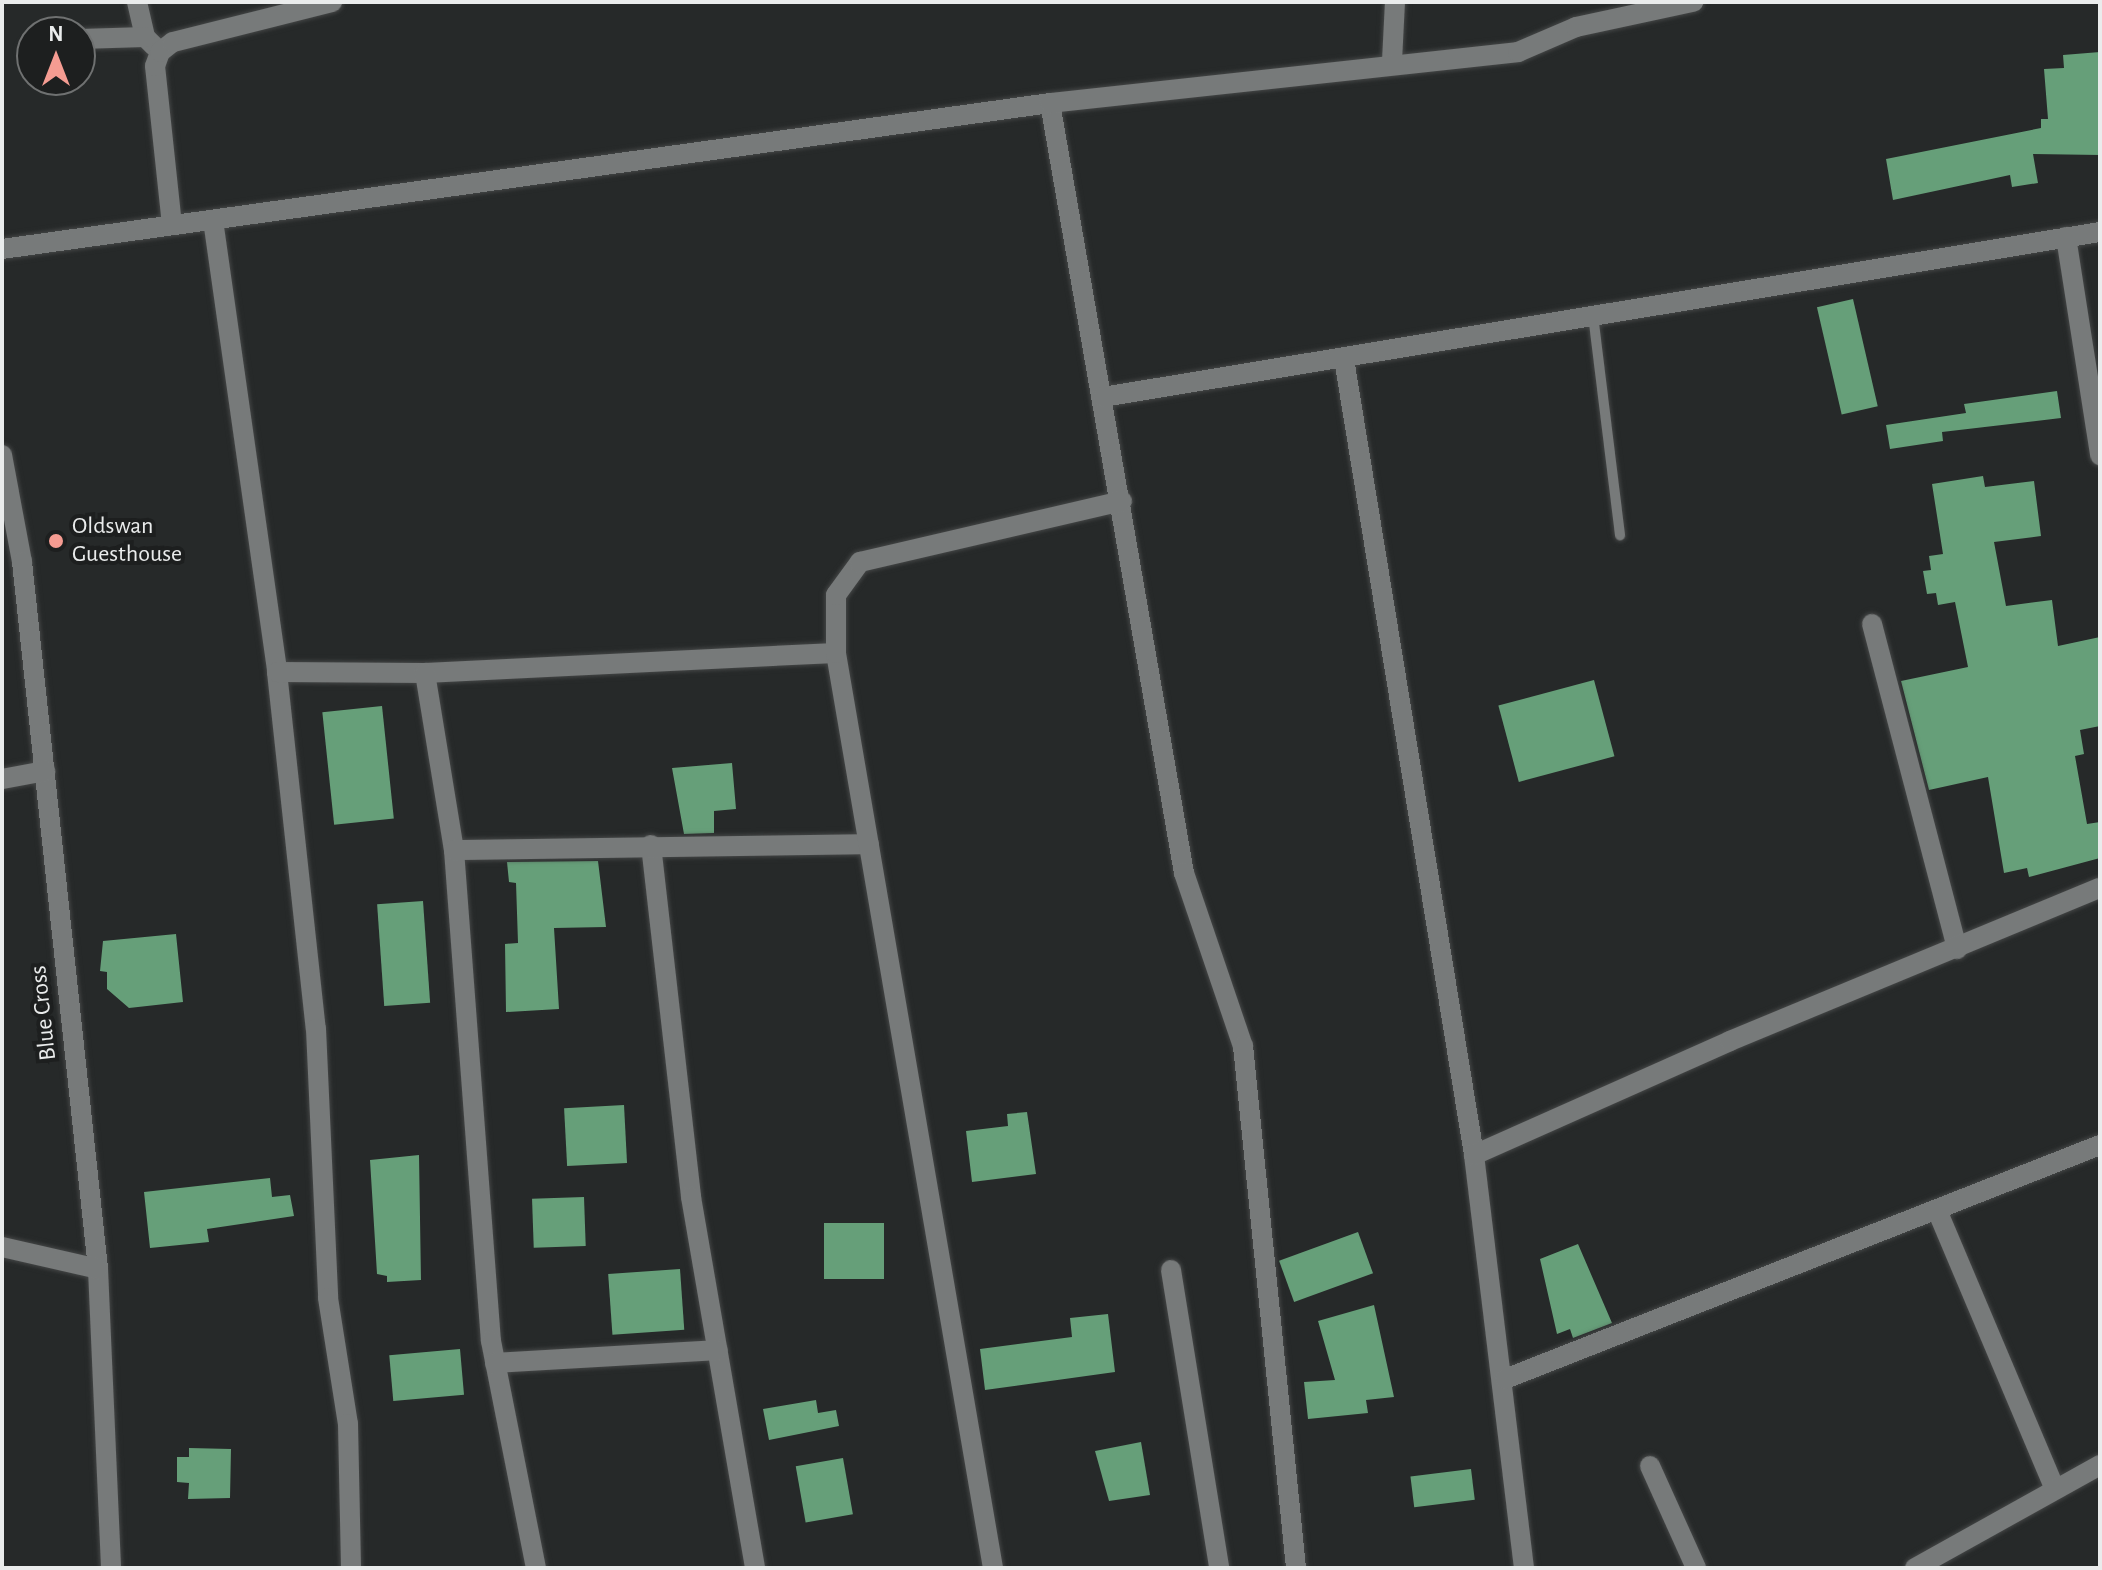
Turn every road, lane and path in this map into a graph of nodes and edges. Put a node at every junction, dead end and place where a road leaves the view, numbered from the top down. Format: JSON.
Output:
{"nodes":[{"id":1,"x":137,"y":2,"type":"edge"},
{"id":2,"x":332,"y":2,"type":"edge"},
{"id":3,"x":1395,"y":2,"type":"edge"},
{"id":4,"x":1693,"y":2,"type":"edge"},
{"id":5,"x":145,"y":37,"type":"junction"},
{"id":6,"x":96,"y":39,"type":"edge"},
{"id":7,"x":160,"y":52,"type":"junction"},
{"id":8,"x":1392,"y":61,"type":"junction"},
{"id":9,"x":1050,"y":103,"type":"junction"},
{"id":10,"x":213,"y":220,"type":"junction"},
{"id":11,"x":172,"y":225,"type":"junction"},
{"id":12,"x":2100,"y":232,"type":"edge"},
{"id":13,"x":2066,"y":237,"type":"junction"},
{"id":14,"x":2,"y":249,"type":"edge"},
{"id":15,"x":1593,"y":315,"type":"junction"},
{"id":16,"x":1344,"y":359,"type":"junction"},
{"id":17,"x":1103,"y":397,"type":"junction"},
{"id":18,"x":2,"y":455,"type":"edge"},
{"id":19,"x":2100,"y":455,"type":"edge"},
{"id":20,"x":1122,"y":501,"type":"junction"},
{"id":21,"x":1620,"y":535,"type":"dead end"},
{"id":22,"x":12,"y":563,"type":"edge"},
{"id":23,"x":1872,"y":624,"type":"dead end"},
{"id":24,"x":836,"y":653,"type":"junction"},
{"id":25,"x":277,"y":672,"type":"junction"},
{"id":26,"x":425,"y":673,"type":"junction"},
{"id":27,"x":45,"y":771,"type":"junction"},
{"id":28,"x":2,"y":779,"type":"edge"},
{"id":29,"x":869,"y":844,"type":"junction"},
{"id":30,"x":651,"y":845,"type":"junction"},
{"id":31,"x":454,"y":850,"type":"junction"},
{"id":32,"x":2100,"y":888,"type":"edge"},
{"id":33,"x":1957,"y":949,"type":"junction"},
{"id":34,"x":2100,"y":1145,"type":"edge"},
{"id":35,"x":1474,"y":1155,"type":"junction"},
{"id":36,"x":1937,"y":1210,"type":"junction"},
{"id":37,"x":2,"y":1247,"type":"edge"},
{"id":38,"x":98,"y":1269,"type":"junction"},
{"id":39,"x":1171,"y":1270,"type":"dead end"},
{"id":40,"x":718,"y":1350,"type":"junction"},
{"id":41,"x":495,"y":1363,"type":"junction"},
{"id":42,"x":1505,"y":1379,"type":"junction"},
{"id":43,"x":2100,"y":1465,"type":"edge"},
{"id":44,"x":1650,"y":1466,"type":"dead end"},
{"id":45,"x":2054,"y":1487,"type":"junction"},
{"id":46,"x":111,"y":1568,"type":"edge"},
{"id":47,"x":351,"y":1568,"type":"edge"},
{"id":48,"x":536,"y":1568,"type":"edge"},
{"id":49,"x":755,"y":1568,"type":"edge"},
{"id":50,"x":993,"y":1568,"type":"edge"},
{"id":51,"x":1219,"y":1568,"type":"edge"},
{"id":52,"x":1296,"y":1568,"type":"edge"},
{"id":53,"x":1524,"y":1568,"type":"edge"},
{"id":54,"x":1696,"y":1568,"type":"edge"},
{"id":55,"x":1915,"y":1568,"type":"edge"}],
"edges":[{"from":1,"to":5,"type":"street"},
{"from":2,"to":7,"type":"street"},
{"from":3,"to":8,"type":"street"},
{"from":4,"to":8,"type":"street"},
{"from":5,"to":6,"type":"street"},
{"from":5,"to":7,"type":"street"},
{"from":7,"to":11,"type":"street"},
{"from":8,"to":9,"type":"street"},
{"from":9,"to":10,"type":"street"},
{"from":9,"to":17,"type":"street"},
{"from":10,"to":11,"type":"street"},
{"from":10,"to":25,"type":"street"},
{"from":11,"to":14,"type":"street"},
{"from":12,"to":13,"type":"street"},
{"from":13,"to":15,"type":"street"},
{"from":13,"to":19,"type":"street"},
{"from":15,"to":16,"type":"street"},
{"from":15,"to":21,"type":"lane"},
{"from":16,"to":17,"type":"street"},
{"from":16,"to":35,"type":"street"},
{"from":17,"to":20,"type":"street"},
{"from":18,"to":22,"type":"street","name":"Blue Cross"},
{"from":20,"to":24,"type":"street"},
{"from":20,"to":52,"type":"street"},
{"from":22,"to":27,"type":"street","name":"Blue Cross"},
{"from":23,"to":33,"type":"street"},
{"from":24,"to":26,"type":"street"},
{"from":24,"to":29,"type":"street"},
{"from":25,"to":26,"type":"street"},
{"from":25,"to":47,"type":"street"},
{"from":26,"to":31,"type":"street"},
{"from":27,"to":28,"type":"street"},
{"from":27,"to":38,"type":"street","name":"Blue Cross"},
{"from":29,"to":30,"type":"street"},
{"from":29,"to":50,"type":"street"},
{"from":30,"to":31,"type":"street"},
{"from":30,"to":40,"type":"street"},
{"from":31,"to":41,"type":"street"},
{"from":32,"to":33,"type":"street"},
{"from":33,"to":35,"type":"street"},
{"from":34,"to":36,"type":"street"},
{"from":35,"to":42,"type":"street"},
{"from":36,"to":42,"type":"street"},
{"from":36,"to":45,"type":"street"},
{"from":37,"to":38,"type":"street"},
{"from":38,"to":46,"type":"street","name":"Blue Cross"},
{"from":39,"to":51,"type":"street"},
{"from":40,"to":41,"type":"street"},
{"from":40,"to":49,"type":"street"},
{"from":41,"to":48,"type":"street"},
{"from":42,"to":53,"type":"street"},
{"from":43,"to":45,"type":"street"},
{"from":44,"to":54,"type":"street"},
{"from":45,"to":55,"type":"street"}]}
